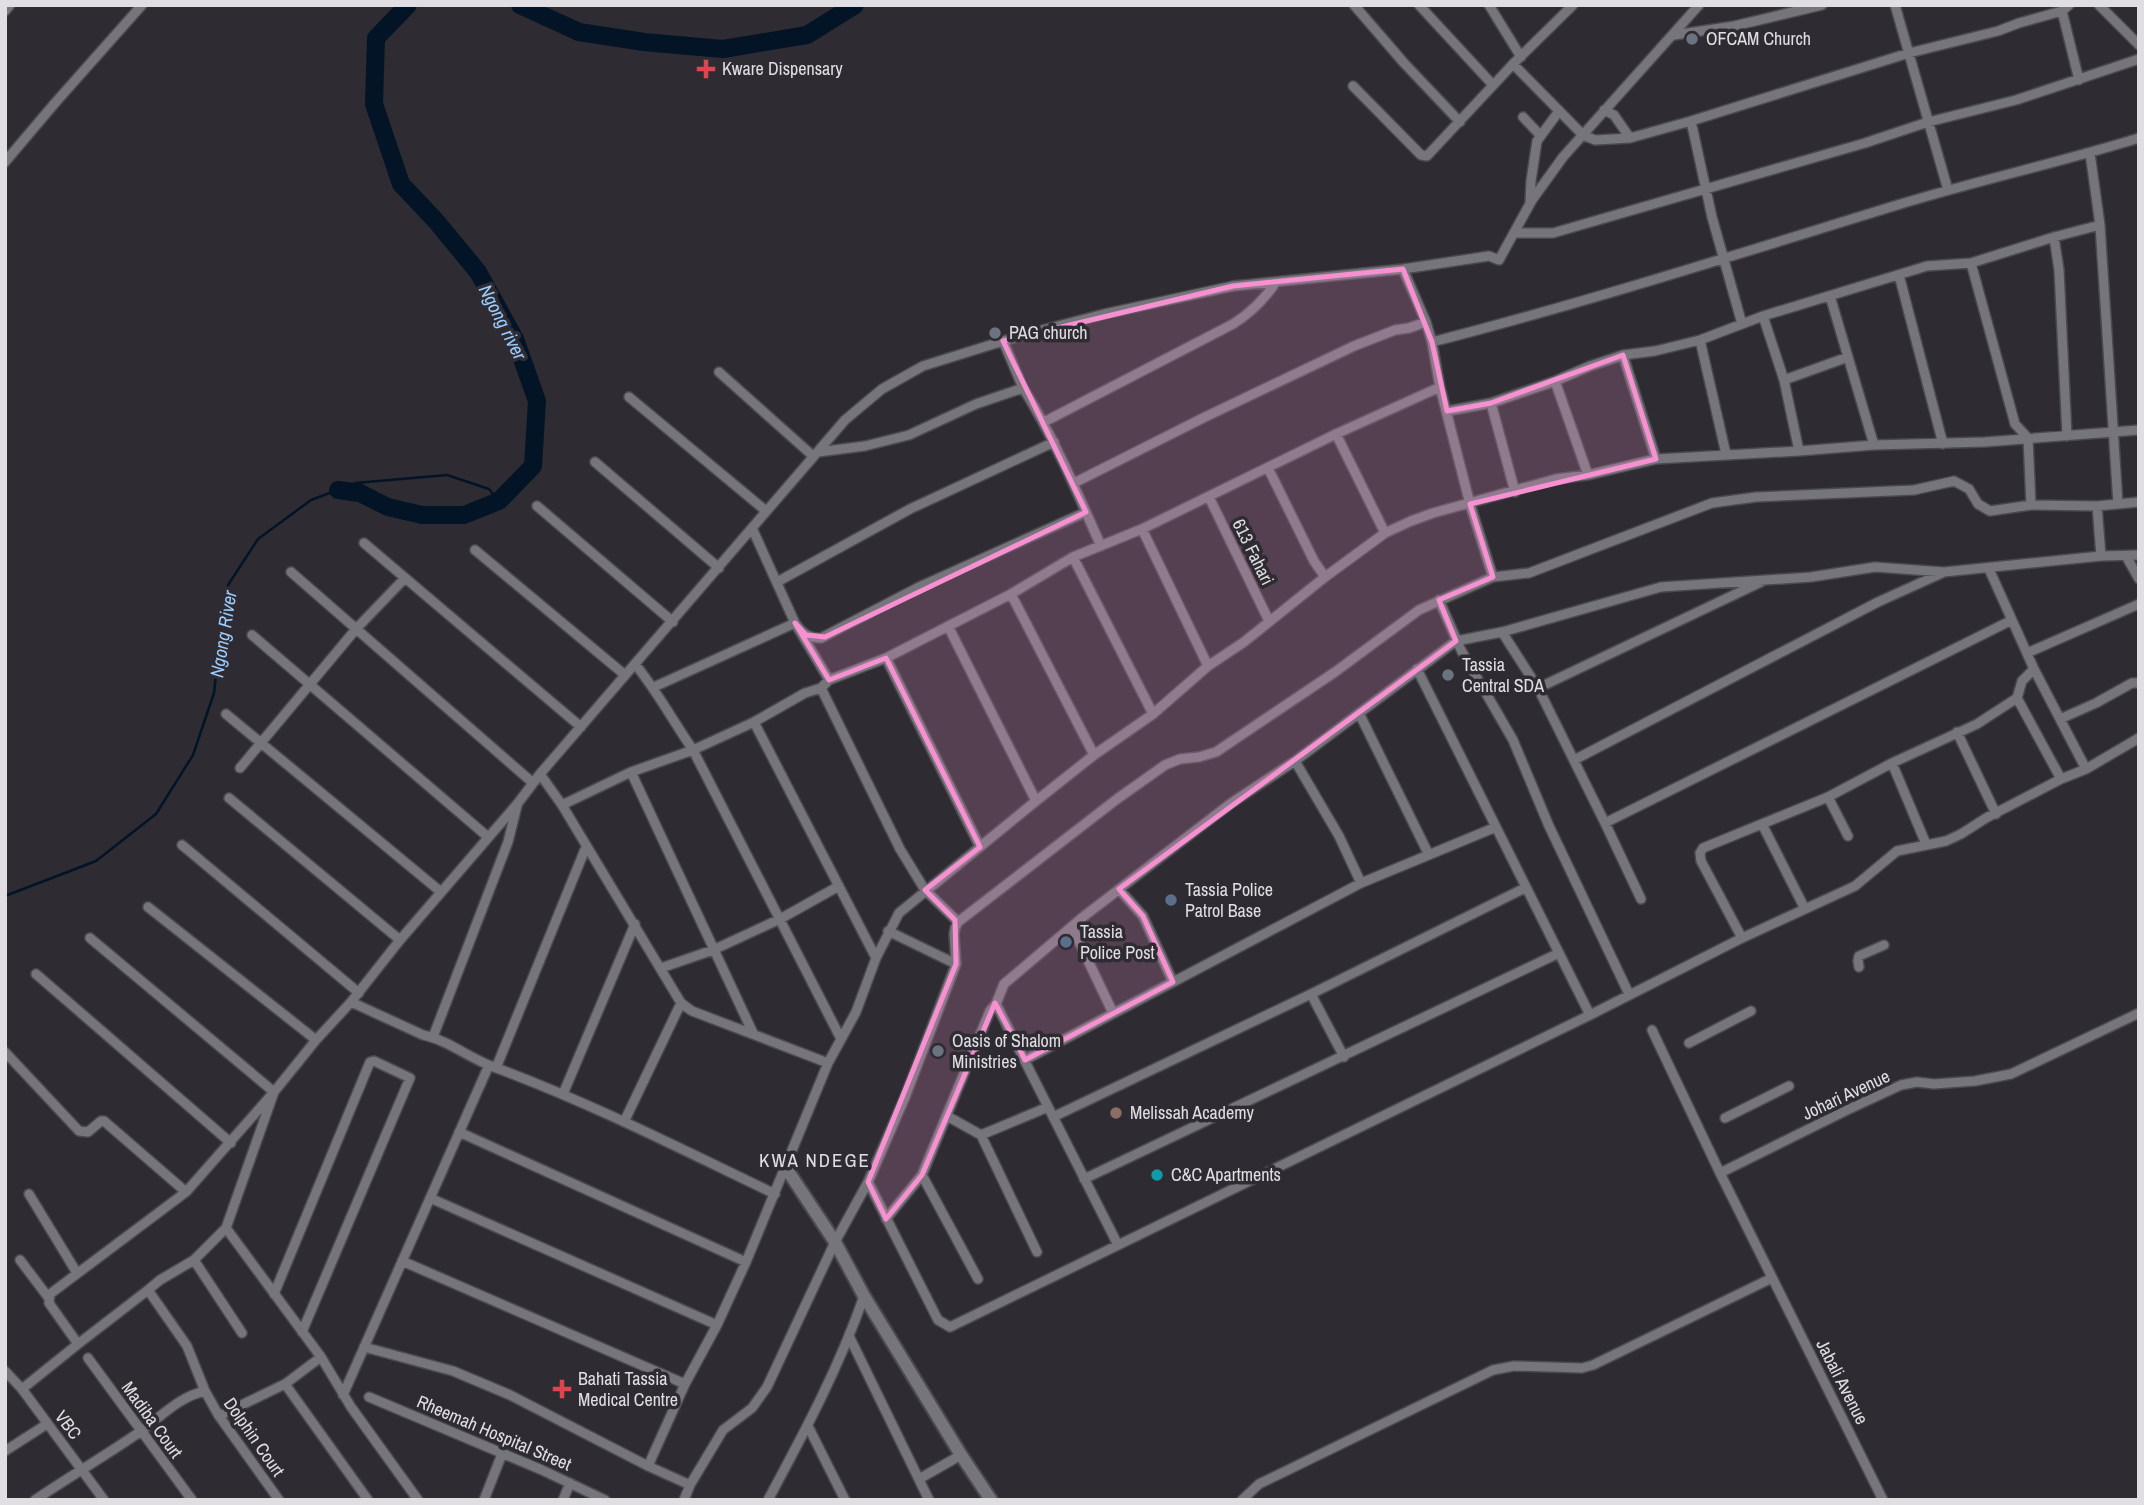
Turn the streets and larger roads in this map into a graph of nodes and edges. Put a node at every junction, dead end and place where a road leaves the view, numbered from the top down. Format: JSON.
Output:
{"nodes":[{"id":1,"x":10,"y":5,"type":"edge"},
{"id":2,"x":142,"y":5,"type":"edge"},
{"id":3,"x":1354,"y":5,"type":"edge"},
{"id":4,"x":1419,"y":5,"type":"edge"},
{"id":5,"x":1489,"y":5,"type":"edge"},
{"id":6,"x":1573,"y":5,"type":"edge"},
{"id":7,"x":1699,"y":5,"type":"edge"},
{"id":8,"x":1822,"y":5,"type":"edge"},
{"id":9,"x":1895,"y":5,"type":"edge"},
{"id":10,"x":2099,"y":5,"type":"edge"},
{"id":11,"x":2066,"y":8,"type":"edge"},
{"id":12,"x":5,"y":11,"type":"edge"},
{"id":13,"x":1674,"y":34,"type":"junction"},
{"id":14,"x":2139,"y":45,"type":"edge"},
{"id":15,"x":1909,"y":52,"type":"junction"},
{"id":16,"x":2139,"y":59,"type":"edge"},
{"id":17,"x":1517,"y":61,"type":"junction"},
{"id":18,"x":2079,"y":80,"type":"junction"},
{"id":19,"x":1353,"y":86,"type":"dead end"},
{"id":20,"x":1493,"y":86,"type":"junction"},
{"id":21,"x":1604,"y":110,"type":"junction"},
{"id":22,"x":1559,"y":111,"type":"junction"},
{"id":23,"x":1523,"y":117,"type":"dead end"},
{"id":24,"x":1691,"y":121,"type":"junction"},
{"id":25,"x":1460,"y":122,"type":"junction"},
{"id":26,"x":1928,"y":122,"type":"junction"},
{"id":27,"x":1540,"y":135,"type":"junction"},
{"id":28,"x":1583,"y":135,"type":"junction"},
{"id":29,"x":1630,"y":138,"type":"junction"},
{"id":30,"x":2139,"y":138,"type":"edge"},
{"id":31,"x":2090,"y":153,"type":"junction"},
{"id":32,"x":5,"y":162,"type":"edge"},
{"id":33,"x":1707,"y":189,"type":"junction"},
{"id":34,"x":1948,"y":190,"type":"junction"},
{"id":35,"x":1530,"y":204,"type":"junction"},
{"id":36,"x":2099,"y":225,"type":"junction"},
{"id":37,"x":1516,"y":233,"type":"junction"},
{"id":38,"x":2054,"y":237,"type":"junction"},
{"id":39,"x":1724,"y":257,"type":"junction"},
{"id":40,"x":1971,"y":263,"type":"junction"},
{"id":41,"x":1403,"y":270,"type":"junction"},
{"id":42,"x":1899,"y":275,"type":"junction"},
{"id":43,"x":1276,"y":282,"type":"junction"},
{"id":44,"x":1830,"y":296,"type":"junction"},
{"id":45,"x":1763,"y":316,"type":"junction"},
{"id":46,"x":1426,"y":322,"type":"junction"},
{"id":47,"x":1742,"y":324,"type":"junction"},
{"id":48,"x":1700,"y":340,"type":"junction"},
{"id":49,"x":1003,"y":341,"type":"junction"},
{"id":50,"x":1432,"y":342,"type":"junction"},
{"id":51,"x":1623,"y":355,"type":"junction"},
{"id":52,"x":1848,"y":357,"type":"junction"},
{"id":53,"x":719,"y":372,"type":"dead end"},
{"id":54,"x":1784,"y":380,"type":"junction"},
{"id":55,"x":1555,"y":381,"type":"junction"},
{"id":56,"x":1440,"y":387,"type":"junction"},
{"id":57,"x":1023,"y":388,"type":"junction"},
{"id":58,"x":629,"y":397,"type":"dead end"},
{"id":59,"x":1491,"y":403,"type":"junction"},
{"id":60,"x":1447,"y":411,"type":"junction"},
{"id":61,"x":1044,"y":422,"type":"junction"},
{"id":62,"x":2139,"y":430,"type":"edge"},
{"id":63,"x":2114,"y":433,"type":"junction"},
{"id":64,"x":1336,"y":434,"type":"junction"},
{"id":65,"x":2067,"y":436,"type":"junction"},
{"id":66,"x":2028,"y":438,"type":"junction"},
{"id":67,"x":1054,"y":442,"type":"junction"},
{"id":68,"x":1943,"y":443,"type":"junction"},
{"id":69,"x":1874,"y":445,"type":"junction"},
{"id":70,"x":1799,"y":451,"type":"junction"},
{"id":71,"x":815,"y":454,"type":"junction"},
{"id":72,"x":1726,"y":454,"type":"junction"},
{"id":73,"x":1656,"y":459,"type":"junction"},
{"id":74,"x":595,"y":462,"type":"dead end"},
{"id":75,"x":1268,"y":468,"type":"junction"},
{"id":76,"x":1588,"y":475,"type":"junction"},
{"id":77,"x":1074,"y":483,"type":"junction"},
{"id":78,"x":1515,"y":492,"type":"junction"},
{"id":79,"x":1209,"y":497,"type":"junction"},
{"id":80,"x":2139,"y":502,"type":"edge"},
{"id":81,"x":1470,"y":504,"type":"junction"},
{"id":82,"x":2118,"y":504,"type":"junction"},
{"id":83,"x":2031,"y":505,"type":"junction"},
{"id":84,"x":537,"y":506,"type":"dead end"},
{"id":85,"x":2097,"y":506,"type":"junction"},
{"id":86,"x":766,"y":511,"type":"junction"},
{"id":87,"x":1086,"y":512,"type":"junction"},
{"id":88,"x":752,"y":528,"type":"junction"},
{"id":89,"x":1142,"y":528,"type":"junction"},
{"id":90,"x":1385,"y":533,"type":"junction"},
{"id":91,"x":364,"y":543,"type":"dead end"},
{"id":92,"x":1101,"y":546,"type":"junction"},
{"id":93,"x":475,"y":550,"type":"dead end"},
{"id":94,"x":2139,"y":555,"type":"edge"},
{"id":95,"x":2101,"y":556,"type":"junction"},
{"id":96,"x":2126,"y":556,"type":"junction"},
{"id":97,"x":1073,"y":557,"type":"junction"},
{"id":98,"x":719,"y":568,"type":"junction"},
{"id":99,"x":1989,"y":569,"type":"junction"},
{"id":100,"x":291,"y":572,"type":"dead end"},
{"id":101,"x":1944,"y":572,"type":"junction"},
{"id":102,"x":1325,"y":577,"type":"junction"},
{"id":103,"x":1493,"y":577,"type":"junction"},
{"id":104,"x":405,"y":578,"type":"junction"},
{"id":105,"x":1766,"y":579,"type":"junction"},
{"id":106,"x":2139,"y":579,"type":"edge"},
{"id":107,"x":777,"y":582,"type":"junction"},
{"id":108,"x":1011,"y":594,"type":"junction"},
{"id":109,"x":1439,"y":600,"type":"junction"},
{"id":110,"x":2139,"y":604,"type":"edge"},
{"id":111,"x":2012,"y":620,"type":"junction"},
{"id":112,"x":1269,"y":621,"type":"junction"},
{"id":113,"x":673,"y":622,"type":"junction"},
{"id":114,"x":795,"y":623,"type":"junction"},
{"id":115,"x":948,"y":626,"type":"junction"},
{"id":116,"x":356,"y":629,"type":"junction"},
{"id":117,"x":1502,"y":632,"type":"junction"},
{"id":118,"x":251,"y":635,"type":"dead end"},
{"id":119,"x":1457,"y":640,"type":"junction"},
{"id":120,"x":2027,"y":653,"type":"junction"},
{"id":121,"x":886,"y":658,"type":"junction"},
{"id":122,"x":635,"y":664,"type":"junction"},
{"id":123,"x":1208,"y":666,"type":"junction"},
{"id":124,"x":1417,"y":669,"type":"junction"},
{"id":125,"x":2034,"y":669,"type":"junction"},
{"id":126,"x":625,"y":675,"type":"junction"},
{"id":127,"x":829,"y":680,"type":"junction"},
{"id":128,"x":2139,"y":683,"type":"edge"},
{"id":129,"x":309,"y":684,"type":"junction"},
{"id":130,"x":654,"y":687,"type":"junction"},
{"id":131,"x":821,"y":688,"type":"junction"},
{"id":132,"x":1538,"y":688,"type":"junction"},
{"id":133,"x":2017,"y":698,"type":"junction"},
{"id":134,"x":1359,"y":713,"type":"junction"},
{"id":135,"x":226,"y":714,"type":"dead end"},
{"id":136,"x":1153,"y":714,"type":"junction"},
{"id":137,"x":2060,"y":719,"type":"junction"},
{"id":138,"x":754,"y":722,"type":"junction"},
{"id":139,"x":581,"y":727,"type":"junction"},
{"id":140,"x":1957,"y":732,"type":"junction"},
{"id":141,"x":2139,"y":738,"type":"edge"},
{"id":142,"x":260,"y":743,"type":"junction"},
{"id":143,"x":693,"y":750,"type":"junction"},
{"id":144,"x":1094,"y":755,"type":"junction"},
{"id":145,"x":1574,"y":760,"type":"junction"},
{"id":146,"x":1295,"y":761,"type":"junction"},
{"id":147,"x":1892,"y":763,"type":"junction"},
{"id":148,"x":240,"y":768,"type":"dead end"},
{"id":149,"x":2086,"y":769,"type":"junction"},
{"id":150,"x":631,"y":772,"type":"junction"},
{"id":151,"x":540,"y":774,"type":"junction"},
{"id":152,"x":2061,"y":779,"type":"junction"},
{"id":153,"x":533,"y":783,"type":"junction"},
{"id":154,"x":1828,"y":797,"type":"junction"},
{"id":155,"x":229,"y":798,"type":"dead end"},
{"id":156,"x":1036,"y":801,"type":"junction"},
{"id":157,"x":518,"y":803,"type":"junction"},
{"id":158,"x":562,"y":805,"type":"junction"},
{"id":159,"x":1996,"y":814,"type":"junction"},
{"id":160,"x":1605,"y":823,"type":"junction"},
{"id":161,"x":1762,"y":824,"type":"junction"},
{"id":162,"x":1496,"y":827,"type":"junction"},
{"id":163,"x":1848,"y":836,"type":"dead end"},
{"id":164,"x":488,"y":837,"type":"junction"},
{"id":165,"x":1926,"y":844,"type":"junction"},
{"id":166,"x":182,"y":845,"type":"dead end"},
{"id":167,"x":586,"y":847,"type":"junction"},
{"id":168,"x":980,"y":847,"type":"junction"},
{"id":169,"x":1429,"y":853,"type":"junction"},
{"id":170,"x":1361,"y":883,"type":"junction"},
{"id":171,"x":839,"y":886,"type":"junction"},
{"id":172,"x":1525,"y":888,"type":"junction"},
{"id":173,"x":925,"y":890,"type":"junction"},
{"id":174,"x":1119,"y":890,"type":"junction"},
{"id":175,"x":441,"y":892,"type":"junction"},
{"id":176,"x":1641,"y":899,"type":"dead end"},
{"id":177,"x":148,"y":907,"type":"dead end"},
{"id":178,"x":1805,"y":909,"type":"junction"},
{"id":179,"x":780,"y":919,"type":"junction"},
{"id":180,"x":958,"y":922,"type":"junction"},
{"id":181,"x":635,"y":924,"type":"junction"},
{"id":182,"x":1072,"y":927,"type":"junction"},
{"id":183,"x":888,"y":931,"type":"junction"},
{"id":184,"x":90,"y":938,"type":"dead end"},
{"id":185,"x":1742,"y":938,"type":"junction"},
{"id":186,"x":400,"y":940,"type":"junction"},
{"id":187,"x":1884,"y":945,"type":"dead end"},
{"id":188,"x":713,"y":950,"type":"junction"},
{"id":189,"x":1559,"y":953,"type":"junction"},
{"id":190,"x":876,"y":958,"type":"junction"},
{"id":191,"x":956,"y":964,"type":"junction"},
{"id":192,"x":1859,"y":967,"type":"dead end"},
{"id":193,"x":661,"y":968,"type":"junction"},
{"id":194,"x":36,"y":974,"type":"dead end"},
{"id":195,"x":1173,"y":982,"type":"junction"},
{"id":196,"x":359,"y":993,"type":"junction"},
{"id":197,"x":1311,"y":994,"type":"junction"},
{"id":198,"x":1629,"y":994,"type":"junction"},
{"id":199,"x":351,"y":1002,"type":"junction"},
{"id":200,"x":681,"y":1003,"type":"junction"},
{"id":201,"x":996,"y":1004,"type":"junction"},
{"id":202,"x":1751,"y":1012,"type":"dead end"},
{"id":203,"x":1113,"y":1013,"type":"junction"},
{"id":204,"x":2139,"y":1013,"type":"edge"},
{"id":205,"x":1590,"y":1015,"type":"junction"},
{"id":206,"x":1652,"y":1030,"type":"dead end"},
{"id":207,"x":753,"y":1033,"type":"junction"},
{"id":208,"x":433,"y":1037,"type":"junction"},
{"id":209,"x":841,"y":1039,"type":"junction"},
{"id":210,"x":316,"y":1040,"type":"junction"},
{"id":211,"x":1689,"y":1043,"type":"dead end"},
{"id":212,"x":5,"y":1052,"type":"edge"},
{"id":213,"x":1344,"y":1057,"type":"junction"},
{"id":214,"x":1025,"y":1060,"type":"junction"},
{"id":215,"x":828,"y":1063,"type":"junction"},
{"id":216,"x":493,"y":1066,"type":"junction"},
{"id":217,"x":1789,"y":1086,"type":"dead end"},
{"id":218,"x":274,"y":1092,"type":"junction"},
{"id":219,"x":563,"y":1094,"type":"junction"},
{"id":220,"x":1048,"y":1107,"type":"junction"},
{"id":221,"x":947,"y":1116,"type":"junction"},
{"id":222,"x":1053,"y":1117,"type":"junction"},
{"id":223,"x":1725,"y":1118,"type":"dead end"},
{"id":224,"x":624,"y":1122,"type":"junction"},
{"id":225,"x":459,"y":1132,"type":"junction"},
{"id":226,"x":981,"y":1135,"type":"junction"},
{"id":227,"x":231,"y":1143,"type":"junction"},
{"id":228,"x":786,"y":1168,"type":"junction"},
{"id":229,"x":1720,"y":1173,"type":"junction"},
{"id":230,"x":922,"y":1175,"type":"junction"},
{"id":231,"x":1084,"y":1179,"type":"junction"},
{"id":232,"x":868,"y":1182,"type":"junction"},
{"id":233,"x":186,"y":1192,"type":"junction"},
{"id":234,"x":29,"y":1194,"type":"dead end"},
{"id":235,"x":775,"y":1194,"type":"junction"},
{"id":236,"x":430,"y":1198,"type":"junction"},
{"id":237,"x":887,"y":1219,"type":"junction"},
{"id":238,"x":226,"y":1228,"type":"junction"},
{"id":239,"x":835,"y":1242,"type":"junction"},
{"id":240,"x":1118,"y":1245,"type":"junction"},
{"id":241,"x":1037,"y":1252,"type":"dead end"},
{"id":242,"x":20,"y":1259,"type":"dead end"},
{"id":243,"x":194,"y":1260,"type":"junction"},
{"id":244,"x":402,"y":1261,"type":"junction"},
{"id":245,"x":746,"y":1262,"type":"junction"},
{"id":246,"x":78,"y":1273,"type":"junction"},
{"id":247,"x":1772,"y":1278,"type":"junction"},
{"id":248,"x":978,"y":1279,"type":"dead end"},
{"id":249,"x":148,"y":1290,"type":"junction"},
{"id":250,"x":274,"y":1294,"type":"junction"},
{"id":251,"x":864,"y":1296,"type":"junction"},
{"id":252,"x":48,"y":1297,"type":"junction"},
{"id":253,"x":717,"y":1325,"type":"junction"},
{"id":254,"x":302,"y":1332,"type":"junction"},
{"id":255,"x":242,"y":1333,"type":"dead end"},
{"id":256,"x":850,"y":1338,"type":"junction"},
{"id":257,"x":78,"y":1344,"type":"junction"},
{"id":258,"x":364,"y":1347,"type":"junction"},
{"id":259,"x":321,"y":1357,"type":"junction"},
{"id":260,"x":88,"y":1358,"type":"dead end"},
{"id":261,"x":5,"y":1371,"type":"edge"},
{"id":262,"x":285,"y":1384,"type":"junction"},
{"id":263,"x":685,"y":1384,"type":"junction"},
{"id":264,"x":22,"y":1389,"type":"junction"},
{"id":265,"x":205,"y":1391,"type":"junction"},
{"id":266,"x":343,"y":1395,"type":"junction"},
{"id":267,"x":369,"y":1397,"type":"dead end"},
{"id":268,"x":219,"y":1416,"type":"junction"},
{"id":269,"x":47,"y":1424,"type":"junction"},
{"id":270,"x":808,"y":1426,"type":"junction"},
{"id":271,"x":141,"y":1431,"type":"junction"},
{"id":272,"x":5,"y":1451,"type":"edge"},
{"id":273,"x":502,"y":1454,"type":"junction"},
{"id":274,"x":961,"y":1455,"type":"junction"},
{"id":275,"x":648,"y":1466,"type":"junction"},
{"id":276,"x":81,"y":1469,"type":"junction"},
{"id":277,"x":919,"y":1479,"type":"junction"},
{"id":278,"x":570,"y":1483,"type":"junction"},
{"id":279,"x":691,"y":1485,"type":"junction"},
{"id":280,"x":35,"y":1500,"type":"edge"},
{"id":281,"x":103,"y":1500,"type":"edge"},
{"id":282,"x":192,"y":1500,"type":"edge"},
{"id":283,"x":279,"y":1500,"type":"edge"},
{"id":284,"x":368,"y":1500,"type":"edge"},
{"id":285,"x":418,"y":1500,"type":"edge"},
{"id":286,"x":484,"y":1500,"type":"edge"},
{"id":287,"x":563,"y":1500,"type":"edge"},
{"id":288,"x":605,"y":1500,"type":"edge"},
{"id":289,"x":684,"y":1500,"type":"edge"},
{"id":290,"x":768,"y":1500,"type":"edge"},
{"id":291,"x":845,"y":1500,"type":"edge"},
{"id":292,"x":929,"y":1500,"type":"edge"},
{"id":293,"x":991,"y":1500,"type":"edge"},
{"id":294,"x":1242,"y":1500,"type":"edge"},
{"id":295,"x":1883,"y":1500,"type":"edge"}],
"edges":[{"from":1,"to":12,"type":"street"},
{"from":2,"to":32,"type":"street"},
{"from":3,"to":25,"type":"street"},
{"from":4,"to":20,"type":"street"},
{"from":5,"to":17,"type":"street"},
{"from":6,"to":17,"type":"street"},
{"from":7,"to":13,"type":"street"},
{"from":8,"to":13,"type":"street"},
{"from":9,"to":15,"type":"street"},
{"from":10,"to":14,"type":"street"},
{"from":11,"to":15,"type":"street"},
{"from":11,"to":18,"type":"street"},
{"from":13,"to":21,"type":"street"},
{"from":15,"to":24,"type":"street"},
{"from":15,"to":26,"type":"street"},
{"from":16,"to":18,"type":"street"},
{"from":17,"to":20,"type":"street"},
{"from":17,"to":22,"type":"street"},
{"from":18,"to":26,"type":"street"},
{"from":19,"to":25,"type":"street"},
{"from":20,"to":25,"type":"street"},
{"from":21,"to":28,"type":"street"},
{"from":21,"to":29,"type":"street"},
{"from":22,"to":27,"type":"street"},
{"from":22,"to":28,"type":"street"},
{"from":23,"to":27,"type":"street"},
{"from":24,"to":29,"type":"street"},
{"from":24,"to":33,"type":"street"},
{"from":26,"to":33,"type":"street"},
{"from":26,"to":34,"type":"street"},
{"from":27,"to":35,"type":"street"},
{"from":28,"to":29,"type":"street"},
{"from":28,"to":35,"type":"street"},
{"from":30,"to":31,"type":"street"},
{"from":31,"to":34,"type":"street"},
{"from":31,"to":36,"type":"street"},
{"from":33,"to":37,"type":"street"},
{"from":33,"to":39,"type":"street"},
{"from":34,"to":39,"type":"street"},
{"from":35,"to":37,"type":"street"},
{"from":36,"to":38,"type":"street"},
{"from":36,"to":63,"type":"street"},
{"from":37,"to":41,"type":"street"},
{"from":38,"to":40,"type":"street"},
{"from":38,"to":65,"type":"street"},
{"from":39,"to":47,"type":"street"},
{"from":39,"to":50,"type":"street"},
{"from":40,"to":42,"type":"street"},
{"from":40,"to":66,"type":"street"},
{"from":41,"to":43,"type":"street"},
{"from":41,"to":46,"type":"street"},
{"from":42,"to":44,"type":"street"},
{"from":42,"to":68,"type":"street"},
{"from":43,"to":49,"type":"street"},
{"from":43,"to":61,"type":"street"},
{"from":44,"to":45,"type":"street"},
{"from":44,"to":52,"type":"street"},
{"from":45,"to":47,"type":"street"},
{"from":45,"to":54,"type":"street"},
{"from":46,"to":50,"type":"street"},
{"from":46,"to":77,"type":"street"},
{"from":47,"to":48,"type":"street"},
{"from":48,"to":51,"type":"street"},
{"from":48,"to":72,"type":"street"},
{"from":49,"to":57,"type":"street"},
{"from":49,"to":71,"type":"street"},
{"from":50,"to":56,"type":"street"},
{"from":51,"to":55,"type":"street"},
{"from":51,"to":73,"type":"street"},
{"from":52,"to":54,"type":"street"},
{"from":52,"to":69,"type":"street"},
{"from":53,"to":71,"type":"street"},
{"from":54,"to":70,"type":"street"},
{"from":55,"to":59,"type":"street"},
{"from":55,"to":76,"type":"street"},
{"from":56,"to":60,"type":"street"},
{"from":56,"to":64,"type":"street"},
{"from":57,"to":61,"type":"street"},
{"from":57,"to":71,"type":"street"},
{"from":58,"to":86,"type":"street"},
{"from":59,"to":60,"type":"street"},
{"from":59,"to":78,"type":"street"},
{"from":60,"to":81,"type":"street"},
{"from":61,"to":67,"type":"street"},
{"from":62,"to":63,"type":"street"},
{"from":63,"to":65,"type":"street"},
{"from":63,"to":82,"type":"street"},
{"from":64,"to":75,"type":"street"},
{"from":64,"to":90,"type":"street"},
{"from":65,"to":66,"type":"street"},
{"from":66,"to":68,"type":"street"},
{"from":66,"to":83,"type":"street"},
{"from":67,"to":77,"type":"street"},
{"from":67,"to":107,"type":"street"},
{"from":68,"to":69,"type":"street"},
{"from":69,"to":70,"type":"street"},
{"from":70,"to":72,"type":"street"},
{"from":71,"to":86,"type":"street"},
{"from":72,"to":73,"type":"street"},
{"from":73,"to":76,"type":"street"},
{"from":74,"to":98,"type":"street"},
{"from":75,"to":79,"type":"street"},
{"from":75,"to":102,"type":"street"},
{"from":76,"to":78,"type":"street"},
{"from":77,"to":87,"type":"street"},
{"from":78,"to":81,"type":"street"},
{"from":79,"to":89,"type":"street"},
{"from":79,"to":112,"type":"street","name":"613 Fahari"},
{"from":80,"to":82,"type":"street"},
{"from":81,"to":90,"type":"street"},
{"from":81,"to":103,"type":"street"},
{"from":82,"to":85,"type":"street"},
{"from":83,"to":85,"type":"street"},
{"from":83,"to":103,"type":"street"},
{"from":84,"to":113,"type":"street"},
{"from":85,"to":95,"type":"street"},
{"from":86,"to":88,"type":"street"},
{"from":87,"to":92,"type":"street"},
{"from":87,"to":114,"type":"street"},
{"from":88,"to":98,"type":"street"},
{"from":88,"to":107,"type":"street"},
{"from":89,"to":92,"type":"street"},
{"from":89,"to":123,"type":"street"},
{"from":90,"to":102,"type":"street"},
{"from":91,"to":104,"type":"street"},
{"from":92,"to":97,"type":"street"},
{"from":93,"to":126,"type":"street"},
{"from":94,"to":96,"type":"street"},
{"from":95,"to":96,"type":"street"},
{"from":95,"to":99,"type":"street"},
{"from":96,"to":106,"type":"street"},
{"from":97,"to":108,"type":"street"},
{"from":97,"to":136,"type":"street"},
{"from":98,"to":113,"type":"street"},
{"from":99,"to":101,"type":"street"},
{"from":99,"to":111,"type":"street"},
{"from":100,"to":116,"type":"street"},
{"from":101,"to":105,"type":"street"},
{"from":101,"to":145,"type":"street"},
{"from":102,"to":112,"type":"street"},
{"from":103,"to":109,"type":"street"},
{"from":104,"to":116,"type":"street"},
{"from":104,"to":139,"type":"street"},
{"from":105,"to":117,"type":"street"},
{"from":105,"to":132,"type":"street"},
{"from":107,"to":114,"type":"street"},
{"from":108,"to":115,"type":"street"},
{"from":108,"to":144,"type":"street"},
{"from":109,"to":119,"type":"street"},
{"from":109,"to":180,"type":"street"},
{"from":110,"to":120,"type":"street"},
{"from":111,"to":120,"type":"street"},
{"from":111,"to":160,"type":"street"},
{"from":112,"to":123,"type":"street"},
{"from":113,"to":122,"type":"street"},
{"from":114,"to":127,"type":"street"},
{"from":114,"to":130,"type":"street"},
{"from":115,"to":121,"type":"street"},
{"from":115,"to":156,"type":"street"},
{"from":116,"to":129,"type":"street"},
{"from":116,"to":153,"type":"street"},
{"from":117,"to":119,"type":"street"},
{"from":117,"to":132,"type":"street"},
{"from":118,"to":129,"type":"street"},
{"from":119,"to":124,"type":"street"},
{"from":119,"to":198,"type":"street"},
{"from":120,"to":125,"type":"street"},
{"from":121,"to":127,"type":"street"},
{"from":121,"to":168,"type":"street"},
{"from":122,"to":126,"type":"street"},
{"from":122,"to":130,"type":"street"},
{"from":123,"to":136,"type":"street"},
{"from":124,"to":134,"type":"street"},
{"from":124,"to":162,"type":"street"},
{"from":125,"to":133,"type":"street"},
{"from":125,"to":137,"type":"street"},
{"from":126,"to":139,"type":"street"},
{"from":127,"to":131,"type":"street"},
{"from":128,"to":137,"type":"street"},
{"from":129,"to":142,"type":"street"},
{"from":129,"to":164,"type":"street"},
{"from":130,"to":143,"type":"street"},
{"from":131,"to":138,"type":"street"},
{"from":131,"to":173,"type":"street"},
{"from":132,"to":145,"type":"street"},
{"from":133,"to":140,"type":"street"},
{"from":133,"to":152,"type":"street"},
{"from":134,"to":146,"type":"street"},
{"from":134,"to":169,"type":"street"},
{"from":135,"to":142,"type":"street"},
{"from":136,"to":144,"type":"street"},
{"from":137,"to":149,"type":"street"},
{"from":138,"to":143,"type":"street"},
{"from":138,"to":171,"type":"street"},
{"from":139,"to":151,"type":"street"},
{"from":140,"to":147,"type":"street"},
{"from":140,"to":159,"type":"street"},
{"from":141,"to":149,"type":"street"},
{"from":142,"to":148,"type":"street"},
{"from":142,"to":175,"type":"street"},
{"from":143,"to":150,"type":"street"},
{"from":143,"to":179,"type":"street"},
{"from":144,"to":156,"type":"street"},
{"from":145,"to":160,"type":"street"},
{"from":146,"to":170,"type":"street"},
{"from":146,"to":174,"type":"street"},
{"from":147,"to":154,"type":"street"},
{"from":147,"to":165,"type":"street"},
{"from":149,"to":152,"type":"street"},
{"from":150,"to":158,"type":"street"},
{"from":150,"to":188,"type":"street"},
{"from":151,"to":153,"type":"street"},
{"from":151,"to":158,"type":"street"},
{"from":152,"to":159,"type":"street"},
{"from":153,"to":157,"type":"street"},
{"from":154,"to":161,"type":"street"},
{"from":154,"to":163,"type":"street"},
{"from":155,"to":186,"type":"street"},
{"from":156,"to":168,"type":"street"},
{"from":157,"to":164,"type":"street"},
{"from":157,"to":208,"type":"street"},
{"from":158,"to":167,"type":"street"},
{"from":159,"to":165,"type":"street"},
{"from":160,"to":176,"type":"street"},
{"from":161,"to":178,"type":"street"},
{"from":161,"to":185,"type":"street"},
{"from":162,"to":169,"type":"street"},
{"from":162,"to":172,"type":"street"},
{"from":164,"to":175,"type":"street"},
{"from":165,"to":178,"type":"street"},
{"from":166,"to":196,"type":"street"},
{"from":167,"to":181,"type":"street"},
{"from":167,"to":216,"type":"street"},
{"from":168,"to":173,"type":"street"},
{"from":169,"to":170,"type":"street"},
{"from":170,"to":195,"type":"street"},
{"from":171,"to":179,"type":"street"},
{"from":171,"to":190,"type":"street"},
{"from":172,"to":189,"type":"street"},
{"from":172,"to":197,"type":"street"},
{"from":173,"to":180,"type":"street"},
{"from":173,"to":183,"type":"street"},
{"from":174,"to":182,"type":"street"},
{"from":174,"to":195,"type":"street"},
{"from":175,"to":186,"type":"street"},
{"from":177,"to":210,"type":"street"},
{"from":178,"to":185,"type":"street"},
{"from":179,"to":188,"type":"street"},
{"from":179,"to":209,"type":"street"},
{"from":180,"to":191,"type":"street"},
{"from":181,"to":193,"type":"street"},
{"from":181,"to":219,"type":"street"},
{"from":182,"to":201,"type":"street"},
{"from":182,"to":203,"type":"street"},
{"from":183,"to":190,"type":"street"},
{"from":183,"to":191,"type":"street"},
{"from":184,"to":218,"type":"street"},
{"from":185,"to":198,"type":"street"},
{"from":186,"to":196,"type":"street"},
{"from":187,"to":192,"type":"street"},
{"from":188,"to":193,"type":"street"},
{"from":188,"to":207,"type":"street"},
{"from":189,"to":205,"type":"street"},
{"from":189,"to":213,"type":"street"},
{"from":190,"to":209,"type":"street"},
{"from":191,"to":232,"type":"street"},
{"from":193,"to":200,"type":"street"},
{"from":194,"to":227,"type":"street"},
{"from":195,"to":203,"type":"street"},
{"from":196,"to":199,"type":"street"},
{"from":197,"to":213,"type":"street"},
{"from":197,"to":222,"type":"street"},
{"from":198,"to":205,"type":"street"},
{"from":199,"to":208,"type":"street"},
{"from":199,"to":210,"type":"street"},
{"from":200,"to":207,"type":"street"},
{"from":200,"to":224,"type":"street"},
{"from":201,"to":214,"type":"street"},
{"from":201,"to":221,"type":"street"},
{"from":202,"to":211,"type":"street"},
{"from":203,"to":214,"type":"street"},
{"from":204,"to":229,"type":"street","name":"Johari Avenue"},
{"from":205,"to":240,"type":"street"},
{"from":206,"to":229,"type":"street"},
{"from":207,"to":215,"type":"street"},
{"from":208,"to":216,"type":"street"},
{"from":209,"to":215,"type":"street"},
{"from":210,"to":218,"type":"street"},
{"from":212,"to":233,"type":"street"},
{"from":213,"to":231,"type":"street"},
{"from":214,"to":220,"type":"street"},
{"from":215,"to":228,"type":"street"},
{"from":216,"to":219,"type":"street"},
{"from":216,"to":225,"type":"street"},
{"from":217,"to":223,"type":"street"},
{"from":218,"to":227,"type":"street"},
{"from":218,"to":238,"type":"street"},
{"from":219,"to":224,"type":"street"},
{"from":220,"to":222,"type":"street"},
{"from":220,"to":226,"type":"street"},
{"from":221,"to":226,"type":"street"},
{"from":221,"to":230,"type":"street"},
{"from":222,"to":231,"type":"street"},
{"from":224,"to":235,"type":"street"},
{"from":225,"to":236,"type":"street"},
{"from":225,"to":245,"type":"street"},
{"from":226,"to":241,"type":"street"},
{"from":227,"to":233,"type":"street"},
{"from":228,"to":235,"type":"street"},
{"from":228,"to":239,"type":"street"},
{"from":229,"to":247,"type":"street"},
{"from":230,"to":237,"type":"street"},
{"from":230,"to":248,"type":"street"},
{"from":231,"to":240,"type":"street"},
{"from":232,"to":237,"type":"street"},
{"from":232,"to":239,"type":"street"},
{"from":233,"to":246,"type":"street"},
{"from":234,"to":246,"type":"street"},
{"from":235,"to":245,"type":"street"},
{"from":236,"to":244,"type":"street"},
{"from":236,"to":253,"type":"street"},
{"from":237,"to":240,"type":"street"},
{"from":238,"to":243,"type":"street"},
{"from":238,"to":250,"type":"street"},
{"from":239,"to":251,"type":"street"},
{"from":239,"to":279,"type":"street"},
{"from":242,"to":252,"type":"street"},
{"from":243,"to":249,"type":"street"},
{"from":243,"to":255,"type":"street"},
{"from":244,"to":258,"type":"street"},
{"from":244,"to":263,"type":"street"},
{"from":245,"to":253,"type":"street"},
{"from":246,"to":252,"type":"street"},
{"from":247,"to":294,"type":"street"},
{"from":247,"to":295,"type":"street","name":"Jabali Avenue"},
{"from":249,"to":257,"type":"street"},
{"from":249,"to":265,"type":"street","name":"Dolphin Court"},
{"from":250,"to":254,"type":"street"},
{"from":250,"to":254,"type":"street"},
{"from":251,"to":256,"type":"street"},
{"from":251,"to":274,"type":"street"},
{"from":252,"to":257,"type":"street"},
{"from":253,"to":263,"type":"street"},
{"from":254,"to":259,"type":"street"},
{"from":256,"to":270,"type":"street"},
{"from":256,"to":277,"type":"street"},
{"from":257,"to":264,"type":"street"},
{"from":258,"to":266,"type":"street"},
{"from":258,"to":275,"type":"street"},
{"from":259,"to":262,"type":"street"},
{"from":259,"to":266,"type":"street"},
{"from":260,"to":271,"type":"street","name":"Madiba Court"},
{"from":261,"to":264,"type":"street","name":"VBC"},
{"from":262,"to":268,"type":"street"},
{"from":262,"to":284,"type":"street"},
{"from":263,"to":275,"type":"street"},
{"from":264,"to":269,"type":"street","name":"VBC"},
{"from":265,"to":268,"type":"street","name":"Dolphin Court"},
{"from":265,"to":271,"type":"street"},
{"from":266,"to":285,"type":"street"},
{"from":267,"to":273,"type":"street","name":"Rheemah Hospital Street"},
{"from":268,"to":283,"type":"street","name":"Dolphin Court"},
{"from":269,"to":272,"type":"street"},
{"from":269,"to":276,"type":"street","name":"VBC"},
{"from":270,"to":290,"type":"street"},
{"from":270,"to":291,"type":"street"},
{"from":271,"to":276,"type":"street"},
{"from":271,"to":282,"type":"street","name":"Madiba Court"},
{"from":273,"to":278,"type":"street","name":"Rheemah Hospital Street"},
{"from":273,"to":286,"type":"street"},
{"from":274,"to":277,"type":"street"},
{"from":274,"to":293,"type":"street"},
{"from":275,"to":279,"type":"street"},
{"from":276,"to":280,"type":"street"},
{"from":276,"to":281,"type":"street","name":"VBC"},
{"from":277,"to":292,"type":"street"},
{"from":278,"to":287,"type":"street"},
{"from":278,"to":288,"type":"street","name":"Rheemah Hospital Street"},
{"from":279,"to":289,"type":"street"}]}
